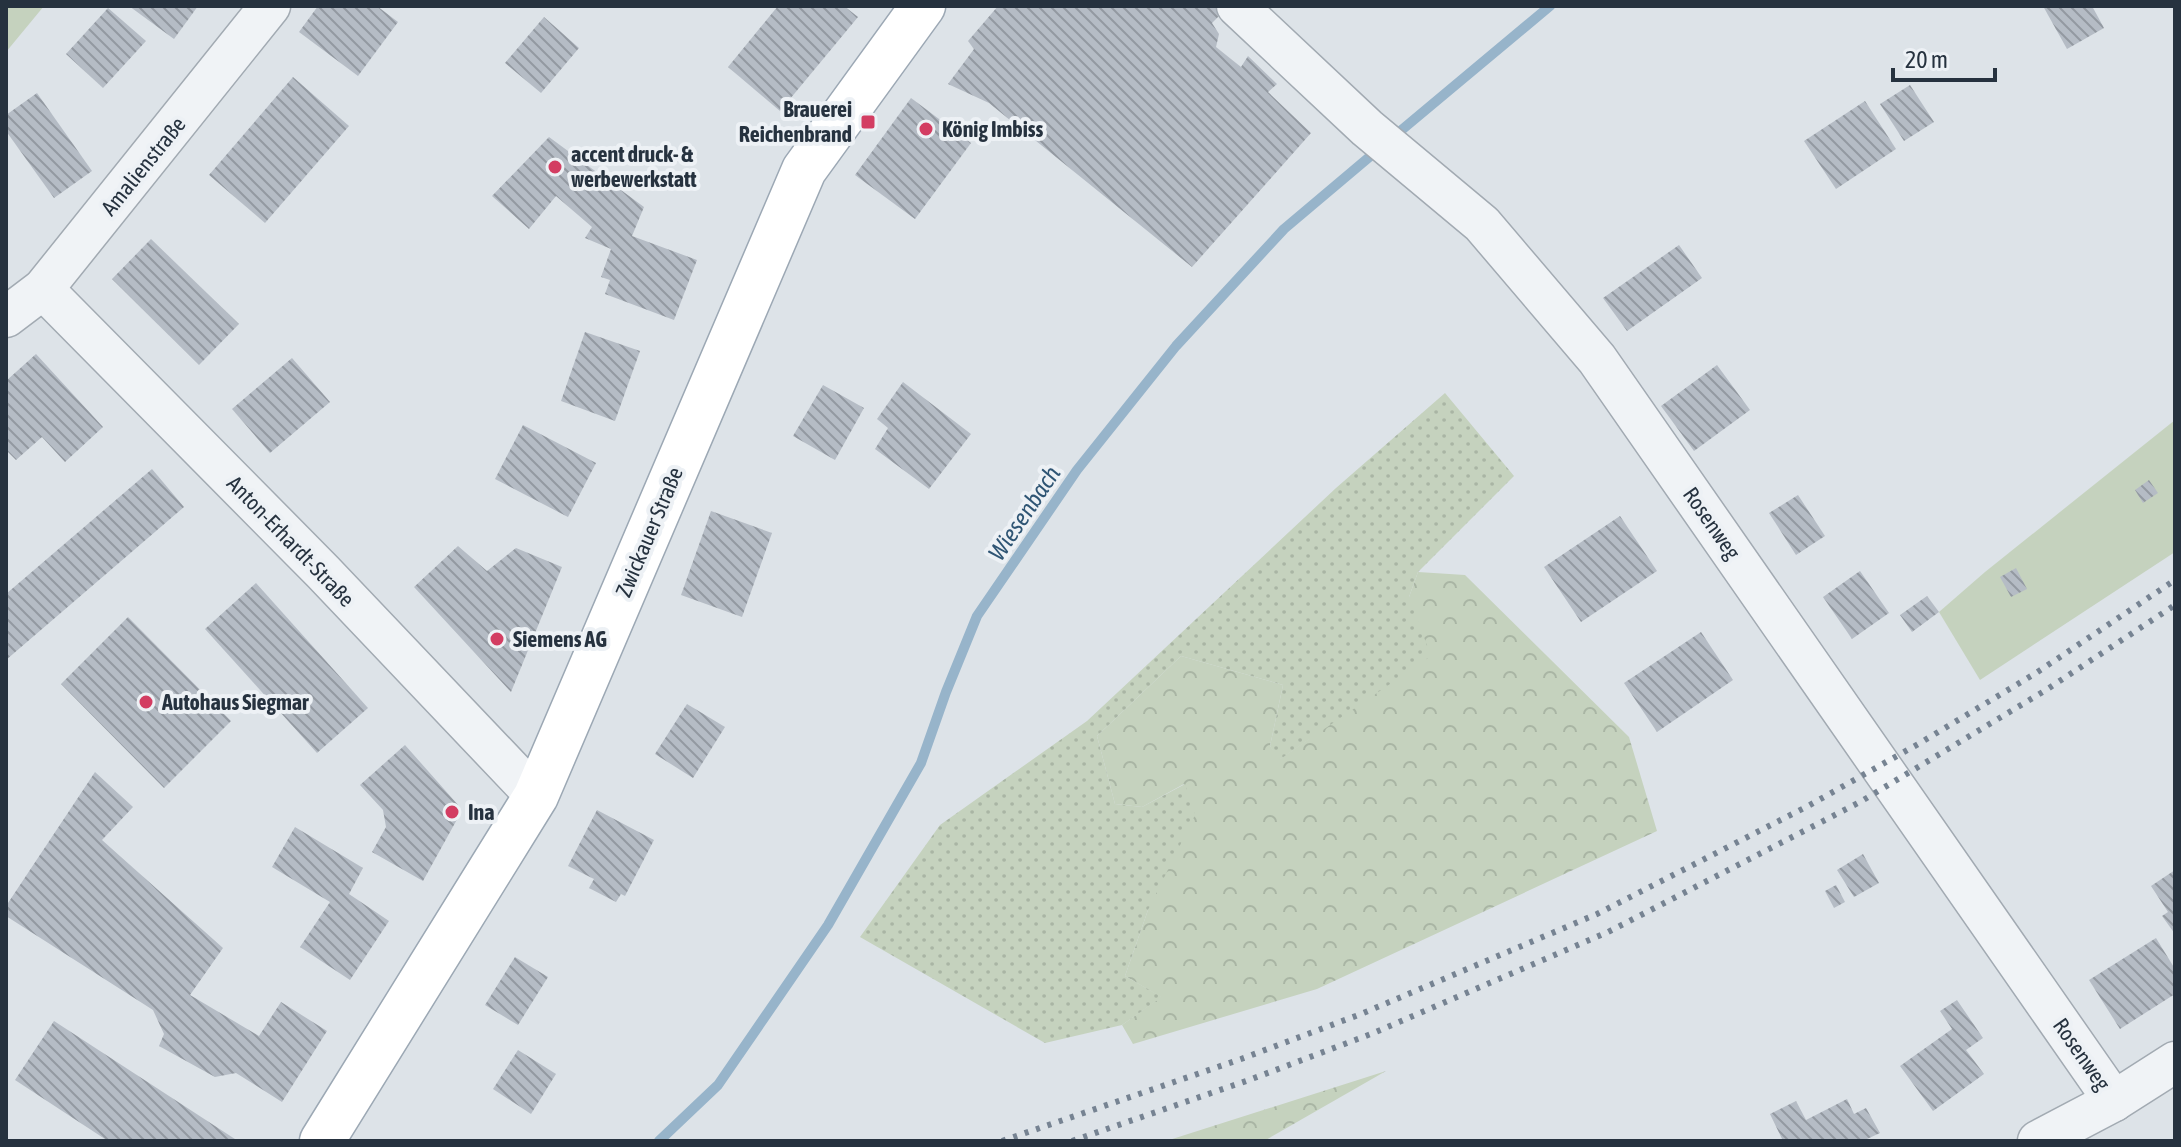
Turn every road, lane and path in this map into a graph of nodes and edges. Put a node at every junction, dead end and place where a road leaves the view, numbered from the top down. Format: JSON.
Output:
{"nodes":[{"id":1,"x":270,"y":6,"type":"edge"},
{"id":2,"x":923,"y":6,"type":"edge"},
{"id":3,"x":1237,"y":6,"type":"edge"},
{"id":4,"x":43,"y":289,"type":"junction"},
{"id":5,"x":6,"y":317,"type":"edge"},
{"id":6,"x":536,"y":796,"type":"junction"},
{"id":7,"x":2175,"y":1062,"type":"edge"},
{"id":8,"x":2114,"y":1101,"type":"junction"},
{"id":9,"x":322,"y":1141,"type":"edge"},
{"id":10,"x":2038,"y":1141,"type":"edge"}],
"edges":[{"from":1,"to":4,"type":"street","name":"Amalienstraße"},
{"from":2,"to":6,"type":"main road","name":"Zwickauer Straße"},
{"from":3,"to":8,"type":"street","name":"Rosenweg"},
{"from":4,"to":5,"type":"street","name":"Amalienstraße"},
{"from":4,"to":6,"type":"street","name":"Anton-Erhardt-Straße"},
{"from":6,"to":9,"type":"main road","name":"Zwickauer Straße"},
{"from":7,"to":8,"type":"street"},
{"from":8,"to":10,"type":"street"}]}
